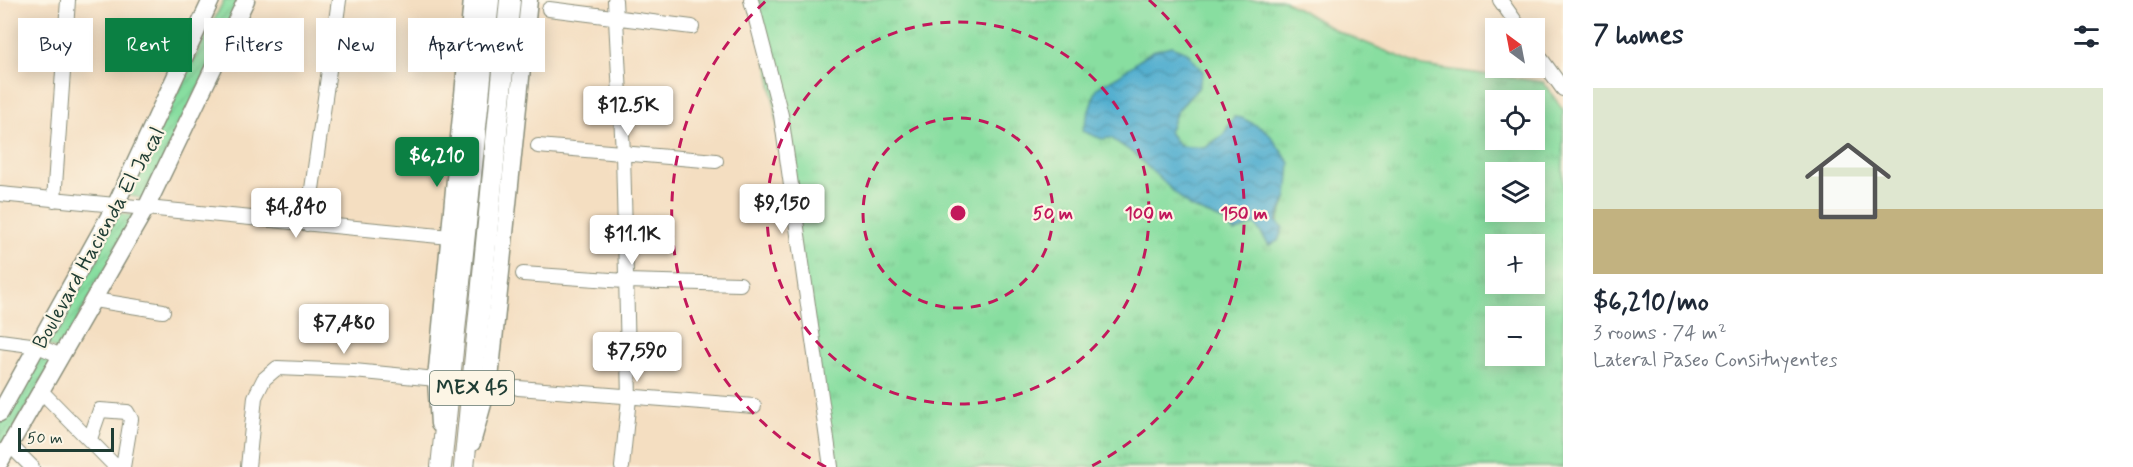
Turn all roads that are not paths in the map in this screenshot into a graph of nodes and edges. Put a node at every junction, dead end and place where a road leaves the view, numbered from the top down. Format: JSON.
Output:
{"nodes":[{"id":1,"x":68,"y":0,"type":"edge"},
{"id":2,"x":211,"y":0,"type":"edge"},
{"id":3,"x":246,"y":0,"type":"edge"},
{"id":4,"x":339,"y":0,"type":"edge"},
{"id":5,"x":472,"y":0,"type":"edge"},
{"id":6,"x":489,"y":0,"type":"edge"},
{"id":7,"x":510,"y":0,"type":"edge"},
{"id":8,"x":529,"y":0,"type":"edge"},
{"id":9,"x":615,"y":0,"type":"edge"},
{"id":10,"x":751,"y":0,"type":"edge"},
{"id":11,"x":1500,"y":0,"type":"edge"},
{"id":12,"x":549,"y":9,"type":"dead end"},
{"id":13,"x":615,"y":18,"type":"junction"},
{"id":14,"x":1513,"y":18,"type":"edge"},
{"id":15,"x":692,"y":27,"type":"dead end"},
{"id":16,"x":1545,"y":64,"type":"edge"},
{"id":17,"x":1563,"y":89,"type":"edge"},
{"id":18,"x":538,"y":146,"type":"dead end"},
{"id":19,"x":623,"y":153,"type":"junction"},
{"id":20,"x":716,"y":160,"type":"dead end"},
{"id":21,"x":0,"y":194,"type":"edge"},
{"id":22,"x":54,"y":200,"type":"junction"},
{"id":23,"x":116,"y":204,"type":"junction"},
{"id":24,"x":146,"y":208,"type":"junction"},
{"id":25,"x":307,"y":224,"type":"junction"},
{"id":26,"x":450,"y":237,"type":"junction"},
{"id":27,"x":523,"y":274,"type":"dead end"},
{"id":28,"x":625,"y":281,"type":"junction"},
{"id":29,"x":740,"y":284,"type":"dead end"},
{"id":30,"x":94,"y":300,"type":"junction"},
{"id":31,"x":163,"y":311,"type":"dead end"},
{"id":32,"x":0,"y":341,"type":"edge"},
{"id":33,"x":38,"y":346,"type":"junction"},
{"id":34,"x":61,"y":356,"type":"junction"},
{"id":35,"x":436,"y":378,"type":"junction"},
{"id":36,"x":518,"y":388,"type":"dead end"},
{"id":37,"x":40,"y":391,"type":"junction"},
{"id":38,"x":629,"y":398,"type":"junction"},
{"id":39,"x":754,"y":406,"type":"dead end"},
{"id":40,"x":0,"y":413,"type":"edge"},
{"id":41,"x":90,"y":439,"type":"junction"},
{"id":42,"x":9,"y":445,"type":"junction"},
{"id":43,"x":0,"y":462,"type":"edge"},
{"id":44,"x":32,"y":467,"type":"edge"},
{"id":45,"x":116,"y":467,"type":"edge"},
{"id":46,"x":123,"y":467,"type":"edge"},
{"id":47,"x":248,"y":467,"type":"edge"},
{"id":48,"x":441,"y":467,"type":"edge"},
{"id":49,"x":465,"y":467,"type":"edge"},
{"id":50,"x":622,"y":467,"type":"edge"},
{"id":51,"x":831,"y":467,"type":"edge"}],
"edges":[{"from":1,"to":22,"type":"street"},
{"from":2,"to":23,"type":"main road","name":"Boulevard Hacienda El Jacal"},
{"from":3,"to":24,"type":"main road","name":"Boulevard Hacienda El Jacal"},
{"from":4,"to":25,"type":"street"},
{"from":5,"to":26,"type":"main road"},
{"from":6,"to":48,"type":"highway","number":"MEX 45"},
{"from":7,"to":49,"type":"highway","number":"MEX 45"},
{"from":8,"to":49,"type":"main road"},
{"from":9,"to":13,"type":"street"},
{"from":10,"to":51,"type":"street"},
{"from":11,"to":14,"type":"street"},
{"from":12,"to":13,"type":"street"},
{"from":13,"to":15,"type":"street"},
{"from":13,"to":19,"type":"street"},
{"from":16,"to":17,"type":"street"},
{"from":18,"to":19,"type":"street"},
{"from":19,"to":20,"type":"street"},
{"from":19,"to":28,"type":"street"},
{"from":21,"to":22,"type":"street"},
{"from":22,"to":23,"type":"street"},
{"from":23,"to":24,"type":"street"},
{"from":23,"to":33,"type":"main road","name":"Boulevard Hacienda El Jacal"},
{"from":24,"to":25,"type":"street"},
{"from":24,"to":30,"type":"main road","name":"Boulevard Hacienda El Jacal"},
{"from":25,"to":26,"type":"street"},
{"from":26,"to":35,"type":"main road"},
{"from":27,"to":28,"type":"street"},
{"from":28,"to":29,"type":"street"},
{"from":28,"to":38,"type":"street"},
{"from":30,"to":31,"type":"street"},
{"from":30,"to":34,"type":"main road","name":"Boulevard Hacienda El Jacal"},
{"from":32,"to":33,"type":"street"},
{"from":33,"to":34,"type":"street"},
{"from":33,"to":40,"type":"main road","name":"Boulevard Hacienda El Jacal"},
{"from":34,"to":37,"type":"main road","name":"Boulevard Hacienda El Jacal"},
{"from":35,"to":47,"type":"street"},
{"from":35,"to":48,"type":"main road"},
{"from":36,"to":38,"type":"street"},
{"from":37,"to":41,"type":"street"},
{"from":37,"to":42,"type":"main road","name":"Boulevard Hacienda El Jacal"},
{"from":38,"to":39,"type":"street"},
{"from":38,"to":50,"type":"street"},
{"from":41,"to":45,"type":"street"},
{"from":41,"to":46,"type":"street"},
{"from":42,"to":43,"type":"main road","name":"Boulevard Hacienda El Jacal"},
{"from":42,"to":44,"type":"street"}]}
